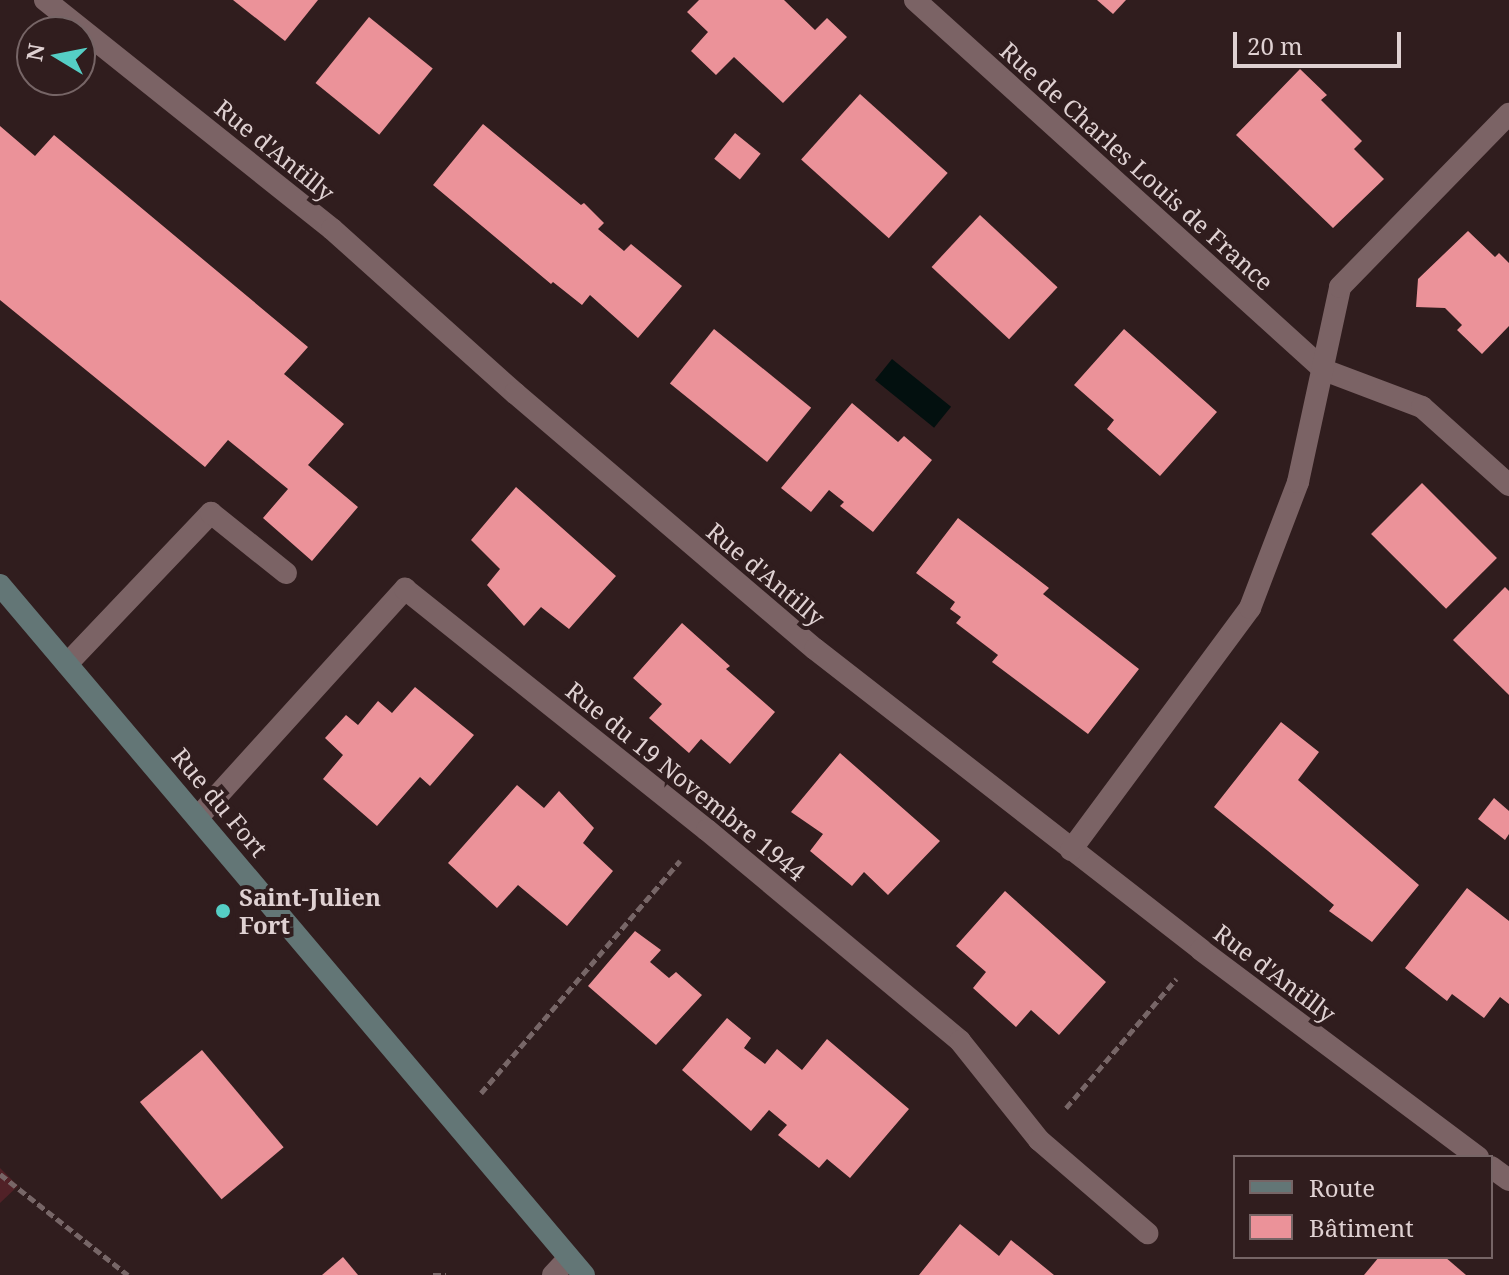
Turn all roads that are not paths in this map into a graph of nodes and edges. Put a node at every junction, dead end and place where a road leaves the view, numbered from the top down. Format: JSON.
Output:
{"nodes":[{"id":1,"x":45,"y":0,"type":"edge"},
{"id":2,"x":915,"y":0,"type":"edge"},
{"id":3,"x":1509,"y":114,"type":"edge"},
{"id":4,"x":1324,"y":370,"type":"junction"},
{"id":5,"x":1509,"y":485,"type":"edge"},
{"id":6,"x":286,"y":573,"type":"dead end"},
{"id":7,"x":0,"y":585,"type":"edge"},
{"id":8,"x":67,"y":664,"type":"junction"},
{"id":9,"x":199,"y":816,"type":"junction"},
{"id":10,"x":1071,"y":850,"type":"junction"},
{"id":11,"x":1475,"y":1155,"type":"edge"},
{"id":12,"x":1147,"y":1233,"type":"dead end"},
{"id":13,"x":576,"y":1267,"type":"edge"},
{"id":14,"x":553,"y":1275,"type":"edge"}],
"edges":[{"from":1,"to":10,"type":"street","name":"Rue d'Antilly"},
{"from":2,"to":4,"type":"street","name":"Rue de Charles Louis de France"},
{"from":3,"to":4,"type":"street"},
{"from":4,"to":5,"type":"street","name":"Rue de Charles Louis de France"},
{"from":4,"to":10,"type":"street"},
{"from":6,"to":8,"type":"street"},
{"from":7,"to":8,"type":"main road","name":"Rue du Fort"},
{"from":8,"to":9,"type":"main road","name":"Rue du Fort"},
{"from":9,"to":12,"type":"street","name":"Rue du 19 Novembre 1944"},
{"from":9,"to":13,"type":"main road","name":"Rue du Fort"},
{"from":10,"to":11,"type":"street","name":"Rue d'Antilly"},
{"from":13,"to":14,"type":"street"}]}
